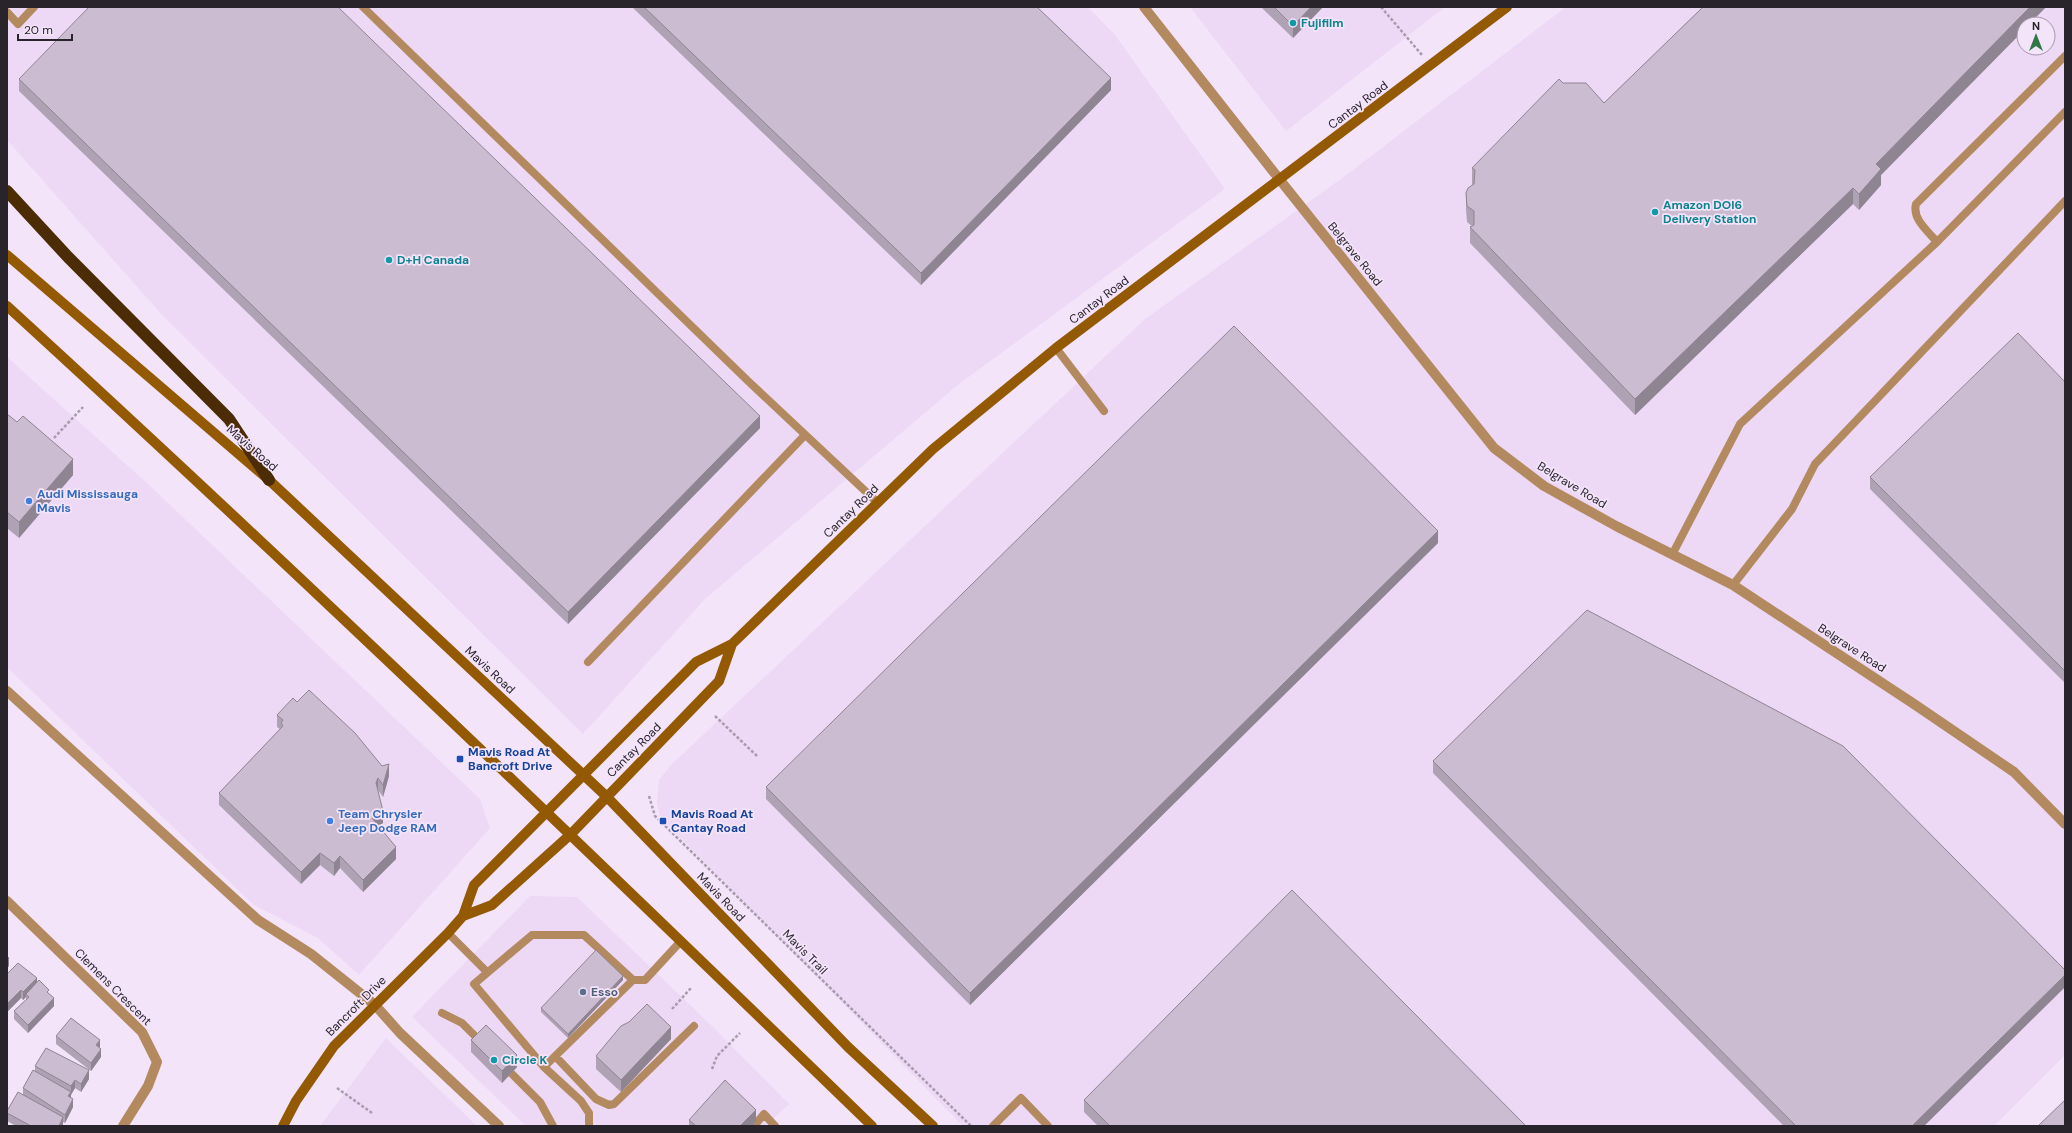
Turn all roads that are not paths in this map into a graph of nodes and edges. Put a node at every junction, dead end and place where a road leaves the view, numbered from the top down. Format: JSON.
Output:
{"nodes":[{"id":1,"x":34,"y":7,"type":"edge"},
{"id":2,"x":363,"y":7,"type":"edge"},
{"id":3,"x":1144,"y":7,"type":"edge"},
{"id":4,"x":1507,"y":7,"type":"edge"},
{"id":5,"x":7,"y":12,"type":"edge"},
{"id":6,"x":2065,"y":56,"type":"edge"},
{"id":7,"x":2065,"y":112,"type":"edge"},
{"id":8,"x":1280,"y":180,"type":"junction"},
{"id":9,"x":7,"y":191,"type":"edge"},
{"id":10,"x":2065,"y":201,"type":"edge"},
{"id":11,"x":1937,"y":242,"type":"junction"},
{"id":12,"x":7,"y":256,"type":"edge"},
{"id":13,"x":7,"y":306,"type":"edge"},
{"id":14,"x":1056,"y":348,"type":"junction"},
{"id":15,"x":1104,"y":411,"type":"dead end"},
{"id":16,"x":805,"y":435,"type":"junction"},
{"id":17,"x":269,"y":480,"type":"junction"},
{"id":18,"x":878,"y":503,"type":"junction"},
{"id":19,"x":1672,"y":555,"type":"junction"},
{"id":20,"x":1733,"y":585,"type":"junction"},
{"id":21,"x":732,"y":644,"type":"junction"},
{"id":22,"x":588,"y":662,"type":"dead end"},
{"id":23,"x":7,"y":691,"type":"edge"},
{"id":24,"x":582,"y":774,"type":"junction"},
{"id":25,"x":606,"y":796,"type":"junction"},
{"id":26,"x":547,"y":812,"type":"junction"},
{"id":27,"x":2065,"y":824,"type":"edge"},
{"id":28,"x":570,"y":834,"type":"junction"},
{"id":29,"x":7,"y":901,"type":"edge"},
{"id":30,"x":463,"y":916,"type":"junction"},
{"id":31,"x":448,"y":933,"type":"junction"},
{"id":32,"x":681,"y":941,"type":"junction"},
{"id":33,"x":486,"y":972,"type":"junction"},
{"id":34,"x":633,"y":980,"type":"junction"},
{"id":35,"x":374,"y":1005,"type":"junction"},
{"id":36,"x":442,"y":1013,"type":"dead end"},
{"id":37,"x":694,"y":1026,"type":"dead end"},
{"id":38,"x":481,"y":1042,"type":"edge"},
{"id":39,"x":556,"y":1057,"type":"junction"},
{"id":40,"x":544,"y":1067,"type":"junction"},
{"id":41,"x":511,"y":1073,"type":"edge"},
{"id":42,"x":123,"y":1126,"type":"edge"},
{"id":43,"x":283,"y":1126,"type":"edge"},
{"id":44,"x":499,"y":1126,"type":"edge"},
{"id":45,"x":553,"y":1126,"type":"edge"},
{"id":46,"x":589,"y":1126,"type":"edge"},
{"id":47,"x":754,"y":1126,"type":"edge"},
{"id":48,"x":775,"y":1126,"type":"edge"},
{"id":49,"x":872,"y":1126,"type":"edge"},
{"id":50,"x":933,"y":1126,"type":"edge"},
{"id":51,"x":993,"y":1126,"type":"edge"},
{"id":52,"x":1048,"y":1126,"type":"edge"}],
"edges":[{"from":1,"to":5,"type":"lane"},
{"from":2,"to":16,"type":"lane"},
{"from":3,"to":8,"type":"street","name":"Belgrave Road"},
{"from":4,"to":8,"type":"main road","name":"Cantay Road"},
{"from":6,"to":11,"type":"lane"},
{"from":7,"to":11,"type":"lane"},
{"from":8,"to":14,"type":"main road","name":"Cantay Road"},
{"from":8,"to":19,"type":"street","name":"Belgrave Road"},
{"from":9,"to":17,"type":"highway"},
{"from":10,"to":20,"type":"lane"},
{"from":11,"to":19,"type":"lane"},
{"from":12,"to":17,"type":"main road","name":"Mavis Road"},
{"from":13,"to":26,"type":"main road"},
{"from":14,"to":15,"type":"lane"},
{"from":14,"to":18,"type":"main road","name":"Cantay Road"},
{"from":16,"to":18,"type":"lane"},
{"from":16,"to":22,"type":"lane"},
{"from":17,"to":24,"type":"main road","name":"Mavis Road"},
{"from":18,"to":21,"type":"main road","name":"Cantay Road"},
{"from":19,"to":20,"type":"street","name":"Belgrave Road"},
{"from":20,"to":27,"type":"street","name":"Belgrave Road"},
{"from":21,"to":24,"type":"main road","name":"Cantay Road"},
{"from":21,"to":25,"type":"main road","name":"Cantay Road"},
{"from":23,"to":35,"type":"street"},
{"from":24,"to":25,"type":"main road","name":"Mavis Road"},
{"from":24,"to":26,"type":"main road","name":"Cantay Road"},
{"from":25,"to":28,"type":"main road","name":"Cantay Road"},
{"from":25,"to":50,"type":"main road","name":"Mavis Road"},
{"from":26,"to":28,"type":"main road"},
{"from":26,"to":30,"type":"main road","name":"Bancroft Drive"},
{"from":28,"to":30,"type":"main road","name":"Bancroft Drive"},
{"from":28,"to":32,"type":"main road"},
{"from":29,"to":42,"type":"street","name":"Clemens Crescent"},
{"from":30,"to":31,"type":"main road","name":"Bancroft Drive"},
{"from":31,"to":33,"type":"lane"},
{"from":31,"to":35,"type":"main road","name":"Bancroft Drive"},
{"from":32,"to":34,"type":"lane"},
{"from":32,"to":49,"type":"main road"},
{"from":33,"to":34,"type":"lane"},
{"from":33,"to":40,"type":"lane"},
{"from":34,"to":39,"type":"lane"},
{"from":35,"to":43,"type":"main road","name":"Bancroft Drive"},
{"from":35,"to":44,"type":"street"},
{"from":36,"to":38,"type":"lane"},
{"from":37,"to":39,"type":"lane"},
{"from":39,"to":40,"type":"lane"},
{"from":40,"to":46,"type":"lane"},
{"from":41,"to":45,"type":"lane"},
{"from":47,"to":48,"type":"lane"},
{"from":51,"to":52,"type":"lane"}]}
